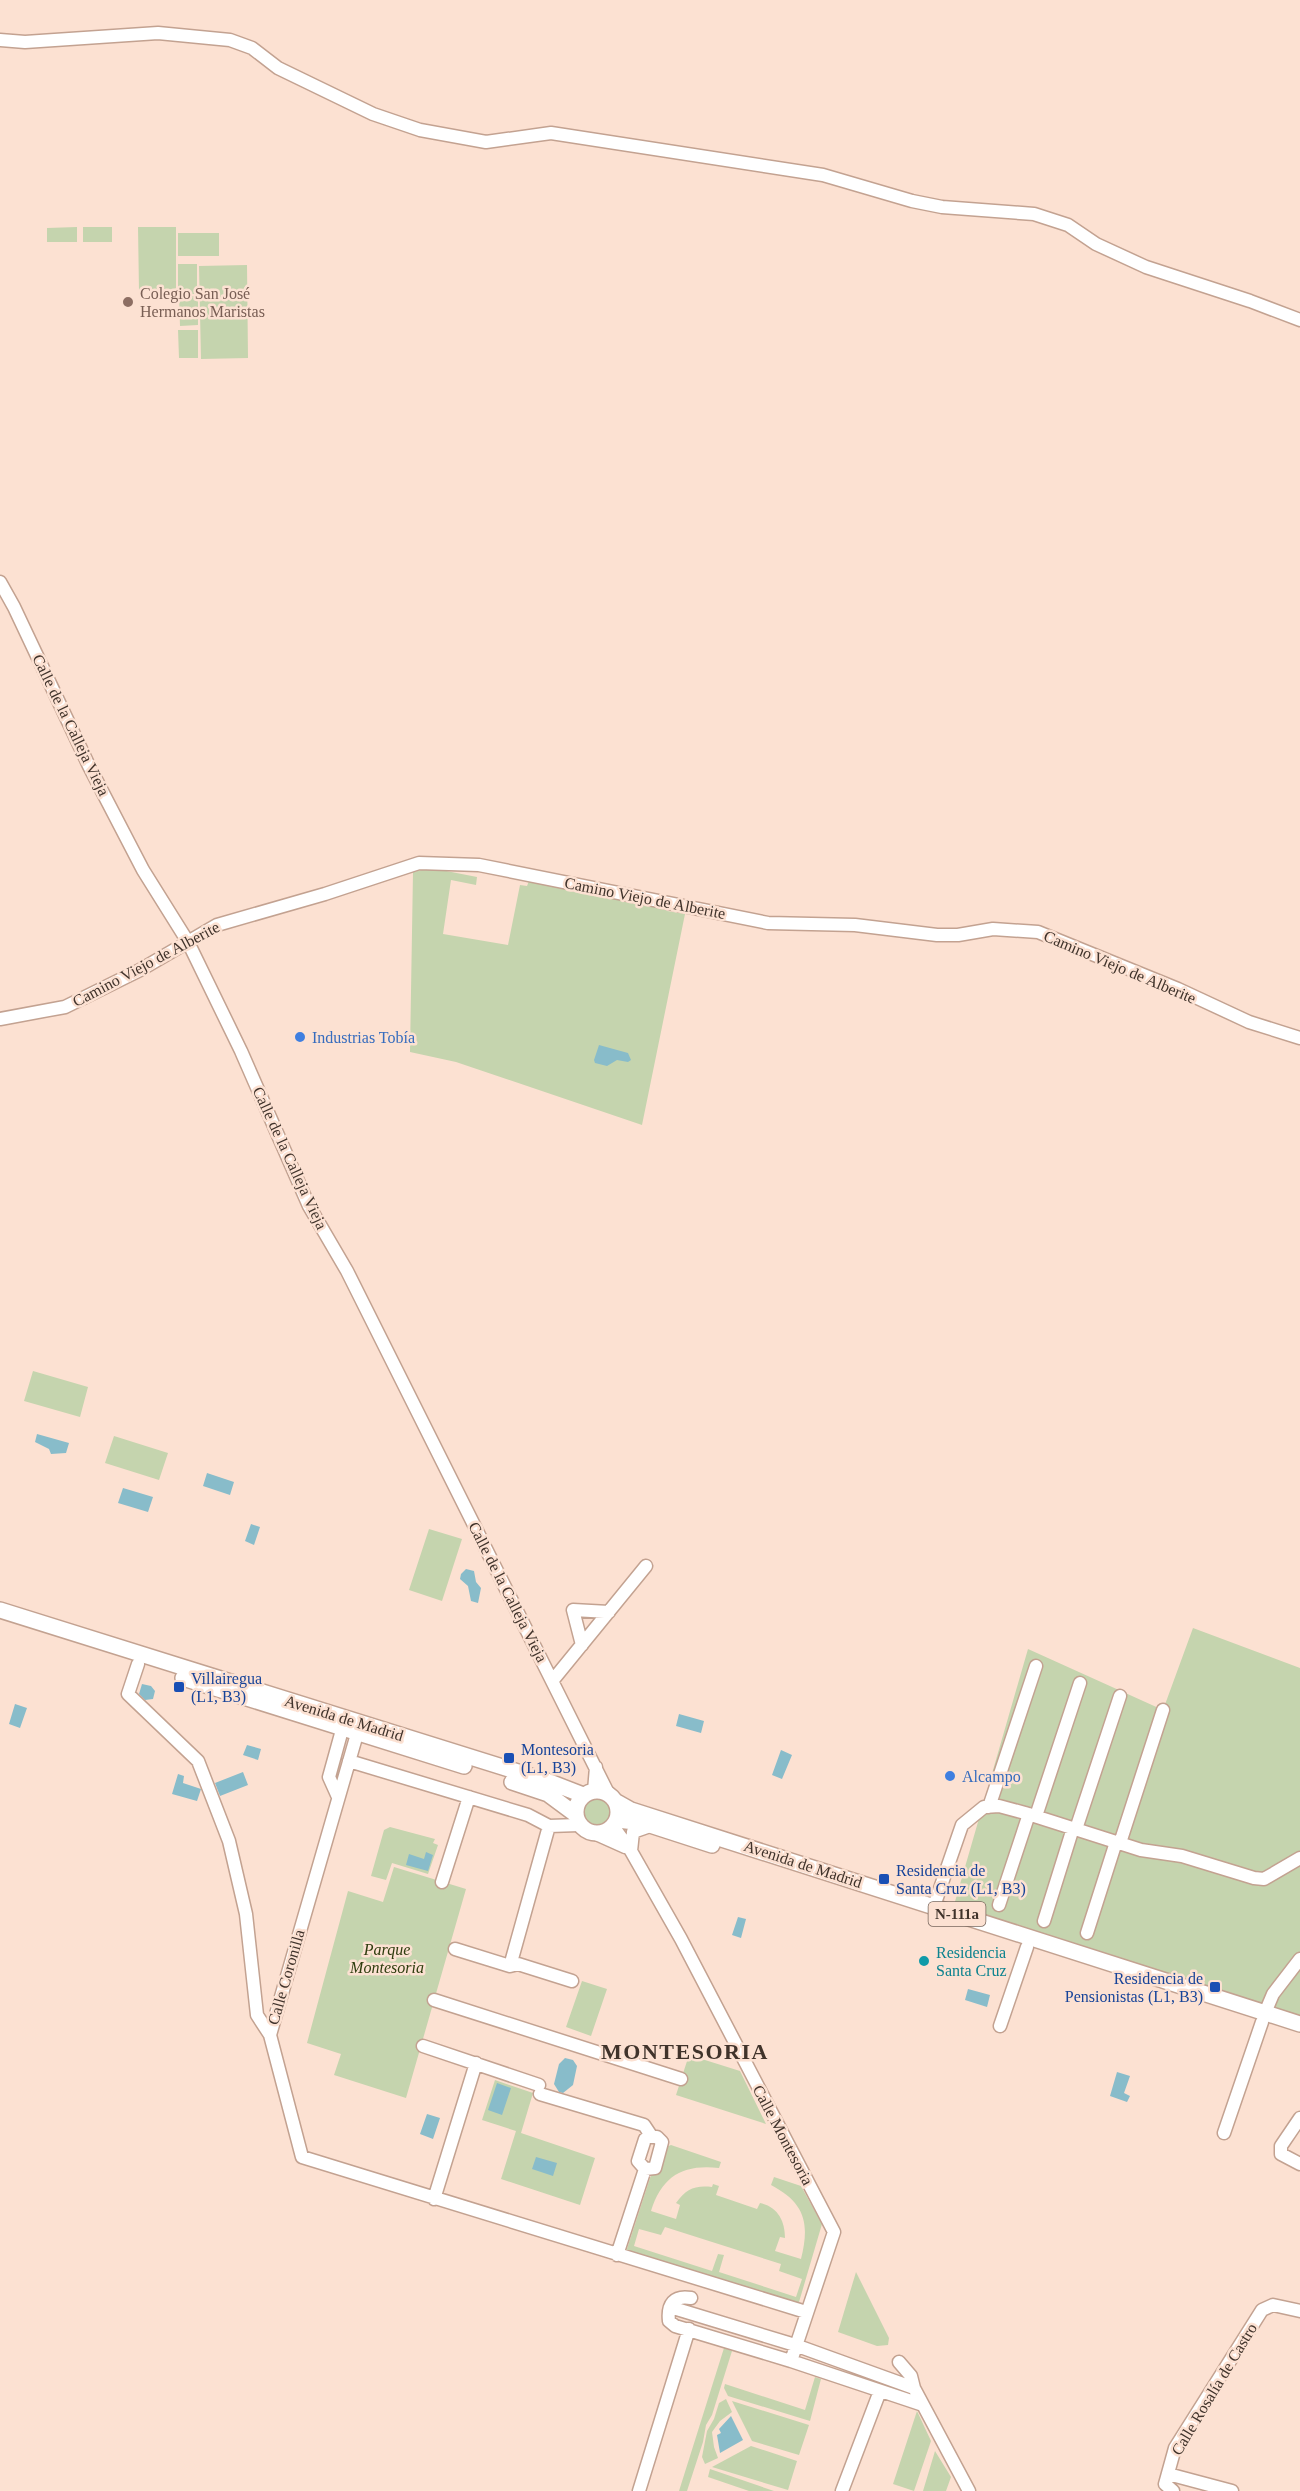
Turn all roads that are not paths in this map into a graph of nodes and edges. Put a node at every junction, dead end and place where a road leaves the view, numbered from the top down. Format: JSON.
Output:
{"nodes":[{"id":1,"x":0,"y":40,"type":"edge"},
{"id":2,"x":1300,"y":320,"type":"edge"},
{"id":3,"x":0,"y":582,"type":"edge"},
{"id":4,"x":188,"y":942,"type":"junction"},
{"id":5,"x":0,"y":1019,"type":"edge"},
{"id":6,"x":1300,"y":1038,"type":"edge"},
{"id":7,"x":646,"y":1566,"type":"dead end"},
{"id":8,"x":0,"y":1610,"type":"edge"},
{"id":9,"x":609,"y":1612,"type":"junction"},
{"id":10,"x":0,"y":1620,"type":"edge"},
{"id":11,"x":582,"y":1645,"type":"junction"},
{"id":12,"x":138,"y":1664,"type":"junction"},
{"id":13,"x":1036,"y":1665,"type":"dead end"},
{"id":14,"x":553,"y":1680,"type":"junction"},
{"id":15,"x":1080,"y":1683,"type":"dead end"},
{"id":16,"x":1120,"y":1696,"type":"dead end"},
{"id":17,"x":1163,"y":1710,"type":"dead end"},
{"id":18,"x":349,"y":1732,"type":"junction"},
{"id":19,"x":349,"y":1761,"type":"junction"},
{"id":20,"x":596,"y":1766,"type":"junction"},
{"id":21,"x":588,"y":1793,"type":"junction"},
{"id":22,"x":338,"y":1797,"type":"junction"},
{"id":23,"x":469,"y":1797,"type":"junction"},
{"id":24,"x":612,"y":1798,"type":"junction"},
{"id":25,"x":989,"y":1807,"type":"junction"},
{"id":26,"x":1032,"y":1815,"type":"junction"},
{"id":27,"x":578,"y":1820,"type":"junction"},
{"id":28,"x":615,"y":1823,"type":"junction"},
{"id":29,"x":549,"y":1826,"type":"junction"},
{"id":30,"x":651,"y":1826,"type":"junction"},
{"id":31,"x":1075,"y":1829,"type":"junction"},
{"id":32,"x":596,"y":1833,"type":"junction"},
{"id":33,"x":1118,"y":1842,"type":"junction"},
{"id":34,"x":631,"y":1851,"type":"junction"},
{"id":35,"x":1300,"y":1858,"type":"edge"},
{"id":36,"x":442,"y":1882,"type":"dead end"},
{"id":37,"x":999,"y":1905,"type":"dead end"},
{"id":38,"x":934,"y":1906,"type":"junction"},
{"id":39,"x":1044,"y":1921,"type":"dead end"},
{"id":40,"x":1087,"y":1933,"type":"dead end"},
{"id":41,"x":1028,"y":1947,"type":"junction"},
{"id":42,"x":455,"y":1949,"type":"dead end"},
{"id":43,"x":1300,"y":1959,"type":"edge"},
{"id":44,"x":510,"y":1965,"type":"junction"},
{"id":45,"x":572,"y":1981,"type":"dead end"},
{"id":46,"x":434,"y":2000,"type":"dead end"},
{"id":47,"x":1263,"y":2018,"type":"junction"},
{"id":48,"x":1300,"y":2024,"type":"edge"},
{"id":49,"x":1000,"y":2026,"type":"dead end"},
{"id":50,"x":270,"y":2035,"type":"junction"},
{"id":51,"x":1300,"y":2035,"type":"edge"},
{"id":52,"x":423,"y":2046,"type":"dead end"},
{"id":53,"x":476,"y":2063,"type":"junction"},
{"id":54,"x":681,"y":2079,"type":"dead end"},
{"id":55,"x":1300,"y":2118,"type":"edge"},
{"id":56,"x":1224,"y":2133,"type":"dead end"},
{"id":57,"x":652,"y":2137,"type":"junction"},
{"id":58,"x":1300,"y":2164,"type":"edge"},
{"id":59,"x":645,"y":2169,"type":"junction"},
{"id":60,"x":434,"y":2199,"type":"junction"},
{"id":61,"x":617,"y":2255,"type":"junction"},
{"id":62,"x":691,"y":2298,"type":"dead end"},
{"id":63,"x":670,"y":2307,"type":"junction"},
{"id":64,"x":1300,"y":2311,"type":"edge"},
{"id":65,"x":806,"y":2312,"type":"junction"},
{"id":66,"x":689,"y":2329,"type":"junction"},
{"id":67,"x":795,"y":2345,"type":"junction"},
{"id":68,"x":791,"y":2361,"type":"junction"},
{"id":69,"x":898,"y":2362,"type":"dead end"},
{"id":70,"x":914,"y":2388,"type":"junction"},
{"id":71,"x":880,"y":2391,"type":"junction"},
{"id":72,"x":923,"y":2405,"type":"junction"},
{"id":73,"x":1168,"y":2474,"type":"junction"},
{"id":74,"x":639,"y":2491,"type":"edge"},
{"id":75,"x":842,"y":2491,"type":"edge"},
{"id":76,"x":969,"y":2491,"type":"edge"},
{"id":77,"x":1173,"y":2491,"type":"edge"},
{"id":78,"x":1232,"y":2491,"type":"edge"}],
"edges":[{"from":1,"to":2,"type":"street"},
{"from":3,"to":4,"type":"street","name":"Calle de la Calleja Vieja"},
{"from":4,"to":5,"type":"street","name":"Camino Viejo de Alberite"},
{"from":4,"to":6,"type":"street","name":"Camino Viejo de Alberite"},
{"from":4,"to":14,"type":"street","name":"Calle de la Calleja Vieja"},
{"from":7,"to":9,"type":"street"},
{"from":8,"to":21,"type":"main road","name":"Avenida de Madrid","number":"N-111a"},
{"from":9,"to":11,"type":"street"},
{"from":9,"to":11,"type":"street"},
{"from":10,"to":12,"type":"main road","name":"Avenida de Madrid"},
{"from":11,"to":14,"type":"street"},
{"from":12,"to":18,"type":"main road","name":"Avenida de Madrid"},
{"from":12,"to":50,"type":"street"},
{"from":13,"to":25,"type":"street"},
{"from":14,"to":20,"type":"street","name":"Calle de la Calleja Vieja"},
{"from":15,"to":26,"type":"street"},
{"from":16,"to":31,"type":"street"},
{"from":17,"to":33,"type":"street"},
{"from":18,"to":19,"type":"street","name":"Calle Coronilla"},
{"from":18,"to":22,"type":"street","name":"Calle Coronilla"},
{"from":18,"to":27,"type":"main road","name":"Avenida de Madrid"},
{"from":19,"to":22,"type":"street","name":"Calle Coronilla"},
{"from":19,"to":23,"type":"street"},
{"from":20,"to":21,"type":"street"},
{"from":20,"to":24,"type":"street"},
{"from":21,"to":24,"type":"main road","number":"N-111a"},
{"from":21,"to":27,"type":"main road"},
{"from":22,"to":50,"type":"street","name":"Calle Coronilla"},
{"from":23,"to":29,"type":"street"},
{"from":23,"to":36,"type":"street"},
{"from":24,"to":28,"type":"main road"},
{"from":24,"to":38,"type":"main road","name":"Avenida de Madrid","number":"N-111a"},
{"from":25,"to":26,"type":"street"},
{"from":25,"to":38,"type":"street"},
{"from":26,"to":31,"type":"street"},
{"from":26,"to":37,"type":"street"},
{"from":27,"to":29,"type":"street"},
{"from":27,"to":32,"type":"main road"},
{"from":28,"to":30,"type":"main road","name":"Avenida de Madrid","number":"N-111a"},
{"from":28,"to":32,"type":"main road"},
{"from":28,"to":34,"type":"street","name":"Calle Montesoria"},
{"from":29,"to":44,"type":"street"},
{"from":30,"to":34,"type":"street"},
{"from":30,"to":41,"type":"main road","name":"Avenida de Madrid","number":"N-111a"},
{"from":31,"to":33,"type":"street"},
{"from":31,"to":39,"type":"street"},
{"from":32,"to":34,"type":"street"},
{"from":33,"to":35,"type":"street"},
{"from":33,"to":40,"type":"street"},
{"from":34,"to":65,"type":"street","name":"Calle Montesoria"},
{"from":38,"to":47,"type":"main road","name":"Avenida de Madrid","number":"N-111a"},
{"from":41,"to":47,"type":"main road","name":"Avenida de Madrid","number":"N-111a"},
{"from":41,"to":49,"type":"street"},
{"from":42,"to":44,"type":"street"},
{"from":43,"to":47,"type":"street"},
{"from":44,"to":45,"type":"street"},
{"from":46,"to":54,"type":"street"},
{"from":47,"to":48,"type":"main road","name":"Avenida de Madrid","number":"N-111a"},
{"from":47,"to":51,"type":"main road","name":"Avenida de Madrid","number":"N-111a"},
{"from":47,"to":56,"type":"street"},
{"from":50,"to":60,"type":"street","name":"Calle Coronilla"},
{"from":52,"to":53,"type":"street"},
{"from":53,"to":57,"type":"street"},
{"from":53,"to":60,"type":"street"},
{"from":55,"to":58,"type":"street"},
{"from":57,"to":59,"type":"street"},
{"from":57,"to":59,"type":"street"},
{"from":59,"to":61,"type":"street"},
{"from":60,"to":61,"type":"street"},
{"from":61,"to":65,"type":"street"},
{"from":62,"to":63,"type":"street"},
{"from":63,"to":66,"type":"street"},
{"from":63,"to":67,"type":"street"},
{"from":64,"to":73,"type":"street","name":"Calle Rosalía de Castro"},
{"from":65,"to":67,"type":"street","name":"Calle Montesoria"},
{"from":66,"to":68,"type":"street"},
{"from":66,"to":74,"type":"street"},
{"from":67,"to":68,"type":"street","name":"Calle Montesoria"},
{"from":67,"to":70,"type":"street"},
{"from":68,"to":71,"type":"street"},
{"from":69,"to":70,"type":"street"},
{"from":70,"to":72,"type":"street"},
{"from":71,"to":72,"type":"street"},
{"from":71,"to":75,"type":"street"},
{"from":72,"to":76,"type":"street"},
{"from":73,"to":77,"type":"street"},
{"from":73,"to":78,"type":"street"}]}
